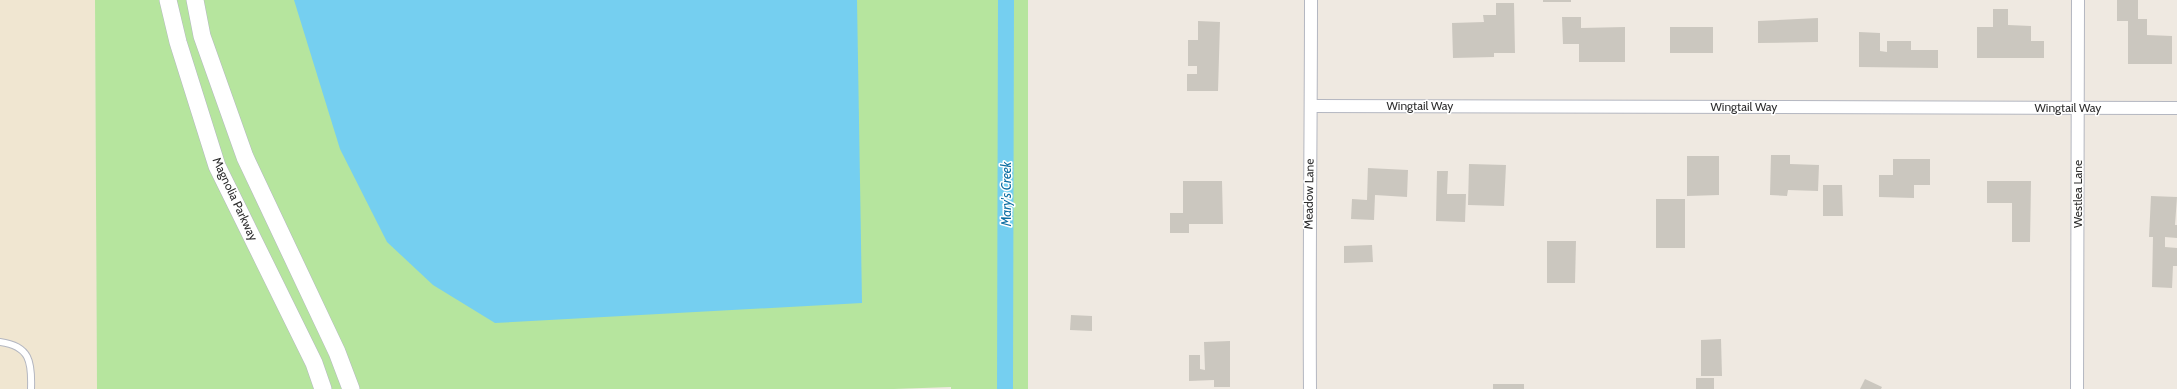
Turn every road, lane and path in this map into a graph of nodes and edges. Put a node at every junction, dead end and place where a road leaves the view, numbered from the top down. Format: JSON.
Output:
{"nodes":[{"id":1,"x":168,"y":0,"type":"edge"},
{"id":2,"x":195,"y":0,"type":"edge"},
{"id":3,"x":1311,"y":0,"type":"edge"},
{"id":4,"x":2078,"y":0,"type":"edge"},
{"id":5,"x":216,"y":74,"type":"junction"},
{"id":6,"x":191,"y":82,"type":"junction"},
{"id":7,"x":1311,"y":106,"type":"junction"},
{"id":8,"x":2177,"y":108,"type":"edge"},
{"id":9,"x":2078,"y":109,"type":"junction"},
{"id":10,"x":0,"y":342,"type":"edge"},
{"id":11,"x":31,"y":389,"type":"edge"},
{"id":12,"x":323,"y":389,"type":"edge"},
{"id":13,"x":350,"y":389,"type":"edge"},
{"id":14,"x":1310,"y":389,"type":"edge"},
{"id":15,"x":2077,"y":389,"type":"edge"}],
"edges":[{"from":1,"to":6,"type":"street","name":"Magnolia Parkway"},
{"from":2,"to":5,"type":"street"},
{"from":3,"to":7,"type":"street","name":"Meadow Lane"},
{"from":4,"to":9,"type":"street","name":"Westlea Lane"},
{"from":5,"to":6,"type":"street"},
{"from":5,"to":13,"type":"street"},
{"from":6,"to":12,"type":"street","name":"Magnolia Parkway"},
{"from":7,"to":9,"type":"street","name":"Wingtail Way"},
{"from":7,"to":14,"type":"street","name":"Meadow Lane"},
{"from":8,"to":9,"type":"street","name":"Wingtail Way"},
{"from":9,"to":15,"type":"street","name":"Westlea Lane"},
{"from":10,"to":11,"type":"lane"}]}
